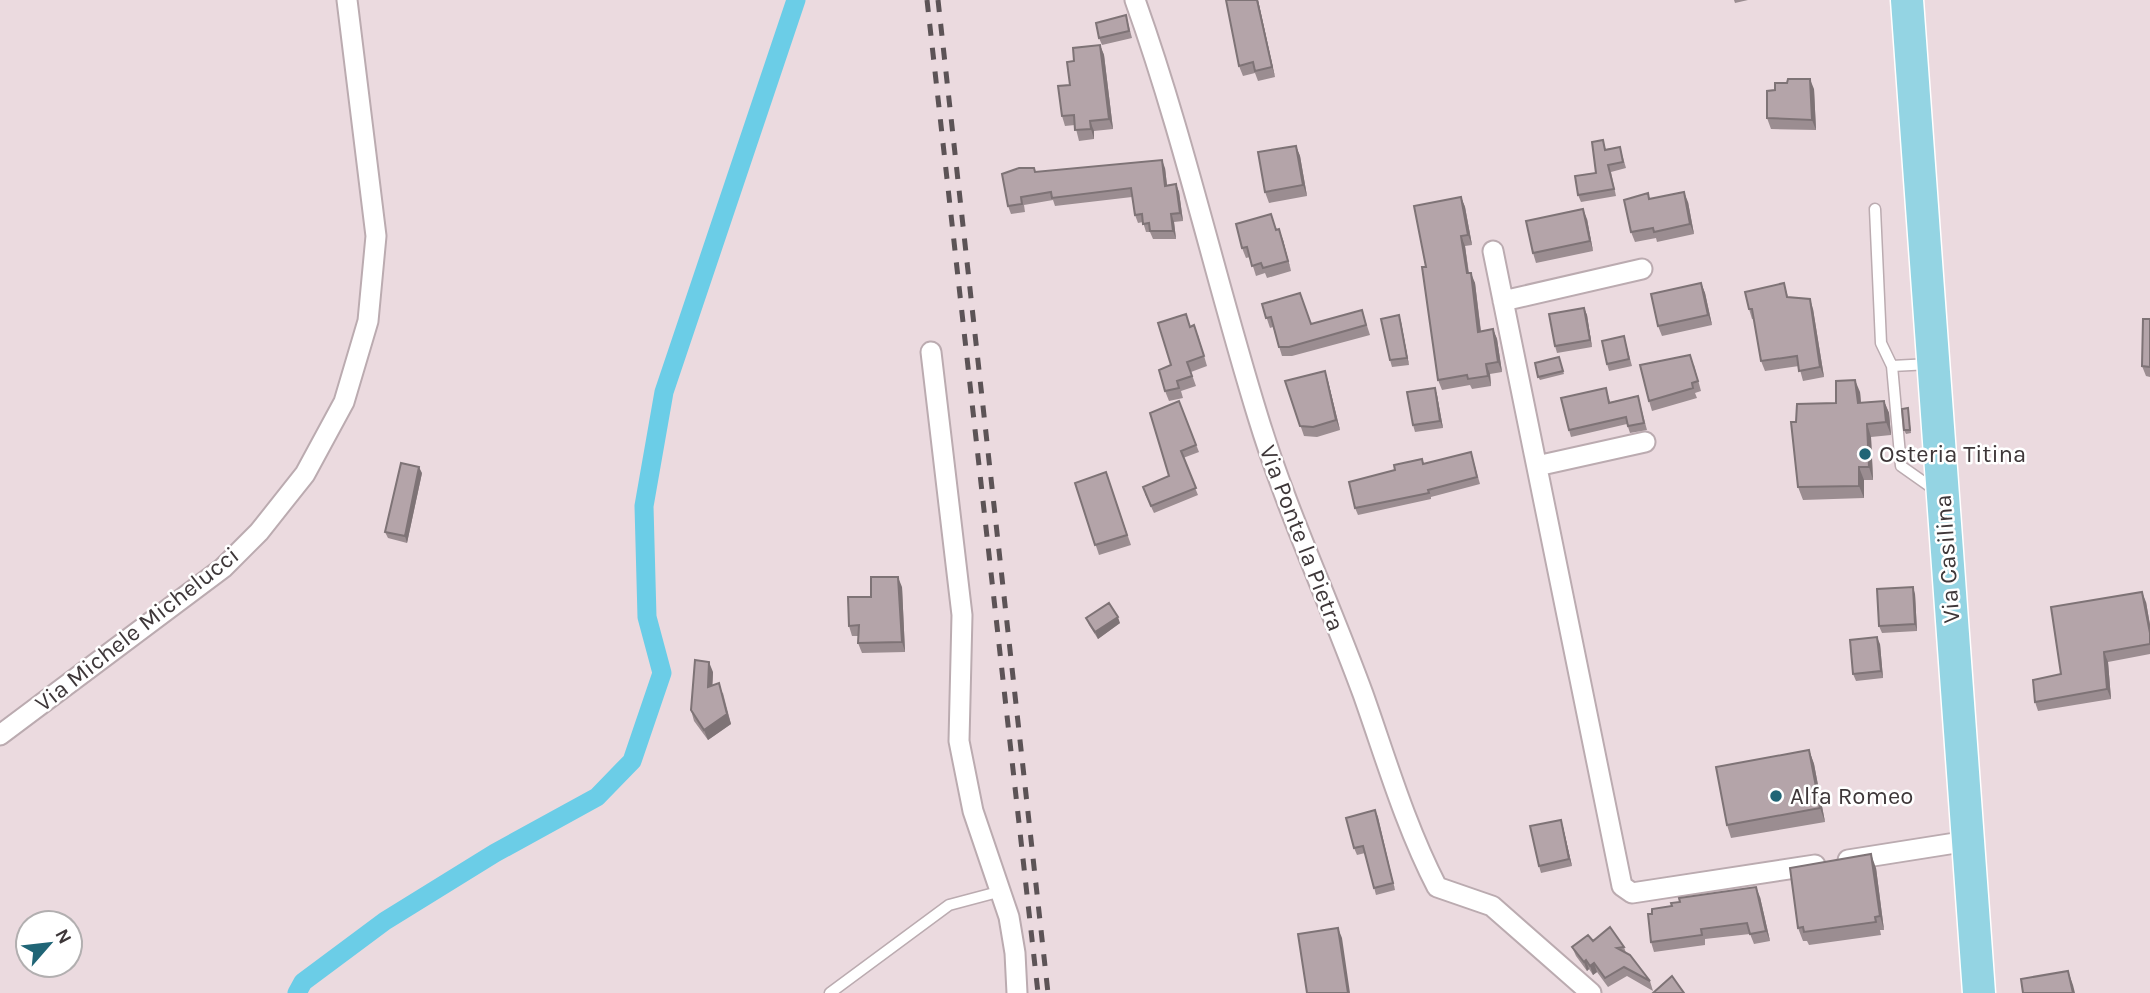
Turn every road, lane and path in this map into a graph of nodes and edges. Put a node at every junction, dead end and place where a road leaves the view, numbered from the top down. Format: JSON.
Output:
{"nodes":[{"id":1,"x":347,"y":0,"type":"edge"},
{"id":2,"x":1135,"y":0,"type":"edge"},
{"id":3,"x":1907,"y":0,"type":"edge"},
{"id":4,"x":1875,"y":209,"type":"dead end"},
{"id":5,"x":1493,"y":251,"type":"dead end"},
{"id":6,"x":1642,"y":269,"type":"dead end"},
{"id":7,"x":1503,"y":301,"type":"junction"},
{"id":8,"x":930,"y":352,"type":"dead end"},
{"id":9,"x":1934,"y":364,"type":"junction"},
{"id":10,"x":1892,"y":366,"type":"junction"},
{"id":11,"x":1645,"y":442,"type":"dead end"},
{"id":12,"x":1537,"y":466,"type":"junction"},
{"id":13,"x":1943,"y":496,"type":"junction"},
{"id":14,"x":0,"y":735,"type":"edge"},
{"id":15,"x":1968,"y":841,"type":"junction"},
{"id":16,"x":998,"y":892,"type":"junction"},
{"id":17,"x":830,"y":993,"type":"edge"},
{"id":18,"x":1017,"y":993,"type":"edge"},
{"id":19,"x":1591,"y":993,"type":"edge"},
{"id":20,"x":1979,"y":993,"type":"edge"}],
"edges":[{"from":1,"to":14,"type":"street","name":"Via Michele Michelucci"},
{"from":2,"to":19,"type":"street","name":"Via Ponte la Pietra"},
{"from":3,"to":9,"type":"main road","name":"Via Casilina"},
{"from":4,"to":10,"type":"lane"},
{"from":5,"to":7,"type":"street"},
{"from":6,"to":7,"type":"street"},
{"from":7,"to":12,"type":"street"},
{"from":8,"to":16,"type":"street"},
{"from":9,"to":10,"type":"lane"},
{"from":9,"to":13,"type":"main road","name":"Via Casilina"},
{"from":10,"to":13,"type":"lane"},
{"from":11,"to":12,"type":"street"},
{"from":12,"to":15,"type":"street"},
{"from":13,"to":15,"type":"main road","name":"Via Casilina"},
{"from":15,"to":20,"type":"main road","name":"Via Casilina"},
{"from":16,"to":17,"type":"lane"},
{"from":16,"to":18,"type":"street"}]}
